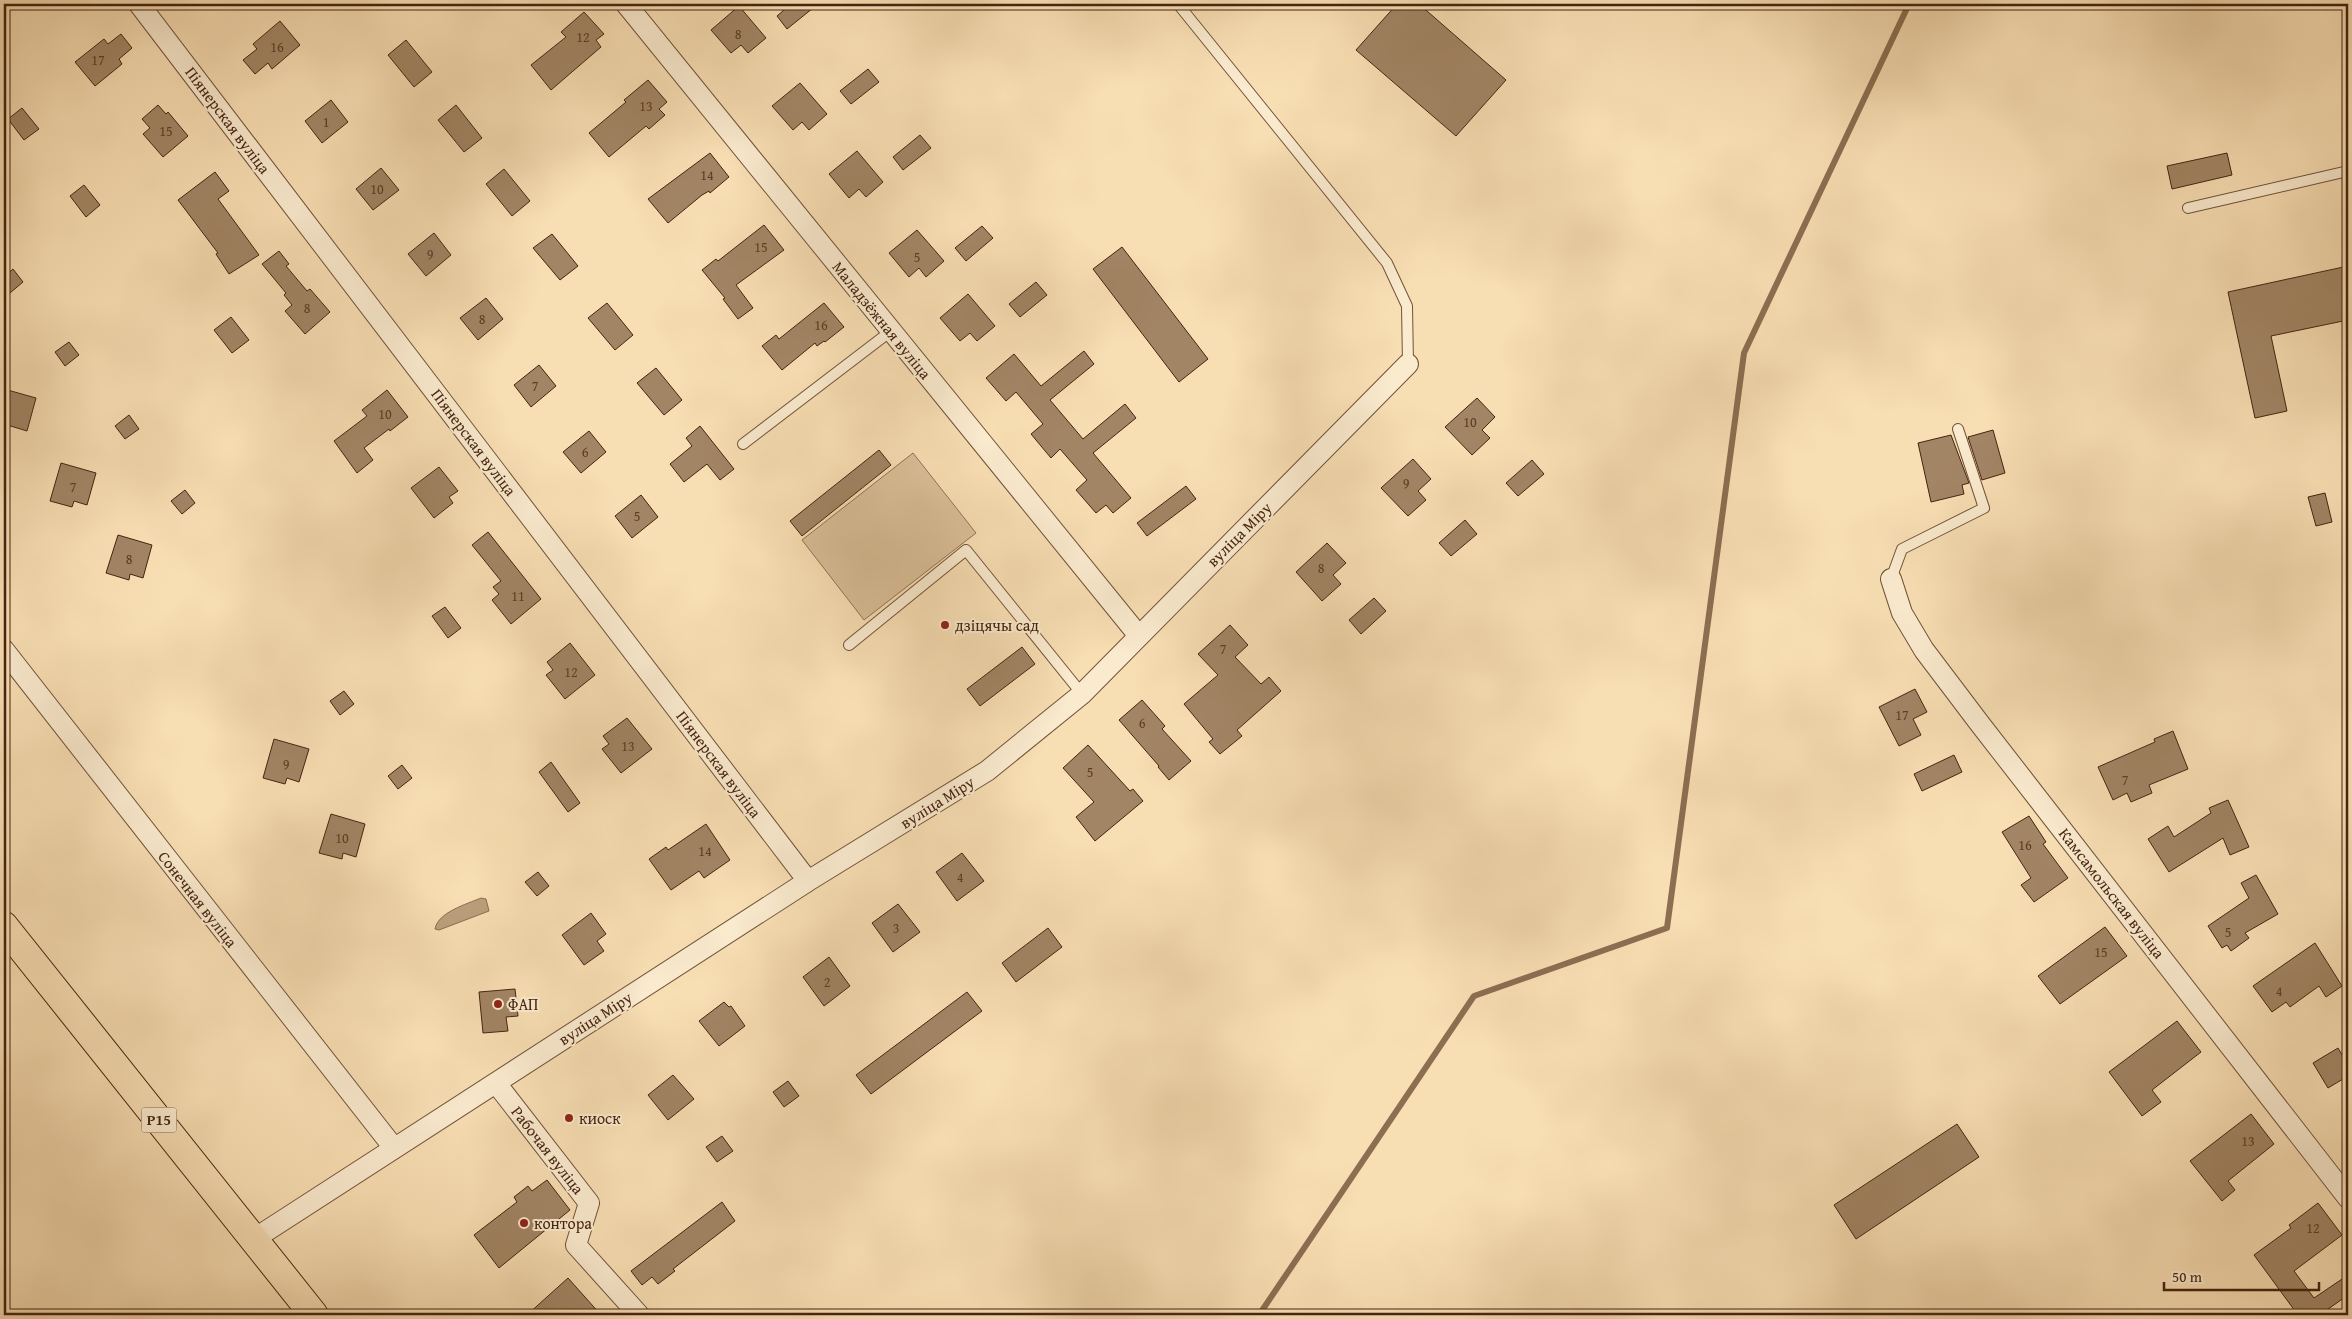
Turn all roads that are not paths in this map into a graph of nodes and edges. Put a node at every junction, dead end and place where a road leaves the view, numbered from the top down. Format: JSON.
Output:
{"nodes":[{"id":1,"x":139,"y":4,"type":"edge"},
{"id":2,"x":626,"y":4,"type":"edge"},
{"id":3,"x":1178,"y":4,"type":"edge"},
{"id":4,"x":2348,"y":171,"type":"edge"},
{"id":5,"x":2188,"y":208,"type":"dead end"},
{"id":6,"x":891,"y":331,"type":"junction"},
{"id":7,"x":1408,"y":364,"type":"joint"},
{"id":8,"x":1958,"y":429,"type":"dead end"},
{"id":9,"x":743,"y":444,"type":"dead end"},
{"id":10,"x":1892,"y":579,"type":"joint"},
{"id":11,"x":1139,"y":636,"type":"junction"},
{"id":12,"x":849,"y":645,"type":"dead end"},
{"id":13,"x":4,"y":650,"type":"edge"},
{"id":14,"x":1082,"y":694,"type":"junction"},
{"id":15,"x":808,"y":881,"type":"junction"},
{"id":16,"x":4,"y":926,"type":"edge"},
{"id":17,"x":496,"y":1082,"type":"junction"},
{"id":18,"x":394,"y":1148,"type":"junction"},
{"id":19,"x":2348,"y":1198,"type":"edge"},
{"id":20,"x":254,"y":1239,"type":"junction"},
{"id":21,"x":314,"y":1315,"type":"edge"},
{"id":22,"x":639,"y":1315,"type":"edge"}],
"edges":[{"from":1,"to":15,"type":"street","name":"Піянерская вуліца"},
{"from":2,"to":6,"type":"street","name":"Маладзёжная вуліца"},
{"from":3,"to":7,"type":"lane"},
{"from":4,"to":5,"type":"lane"},
{"from":6,"to":9,"type":"lane"},
{"from":6,"to":11,"type":"street","name":"Маладзёжная вуліца"},
{"from":7,"to":11,"type":"street","name":"вуліца Міру"},
{"from":8,"to":10,"type":"lane"},
{"from":10,"to":19,"type":"street","name":"Камсамольская вуліца"},
{"from":11,"to":14,"type":"street","name":"вуліца Міру"},
{"from":12,"to":14,"type":"lane"},
{"from":13,"to":18,"type":"street","name":"Сонечная вуліца"},
{"from":14,"to":15,"type":"street","name":"вуліца Міру"},
{"from":15,"to":17,"type":"street","name":"вуліца Міру"},
{"from":16,"to":20,"type":"main road","number":"Р15"},
{"from":17,"to":18,"type":"street","name":"вуліца Міру"},
{"from":17,"to":22,"type":"street","name":"Рабочая вуліца"},
{"from":18,"to":20,"type":"street","name":"вуліца Міру"},
{"from":20,"to":21,"type":"main road","number":"Р15"}]}
